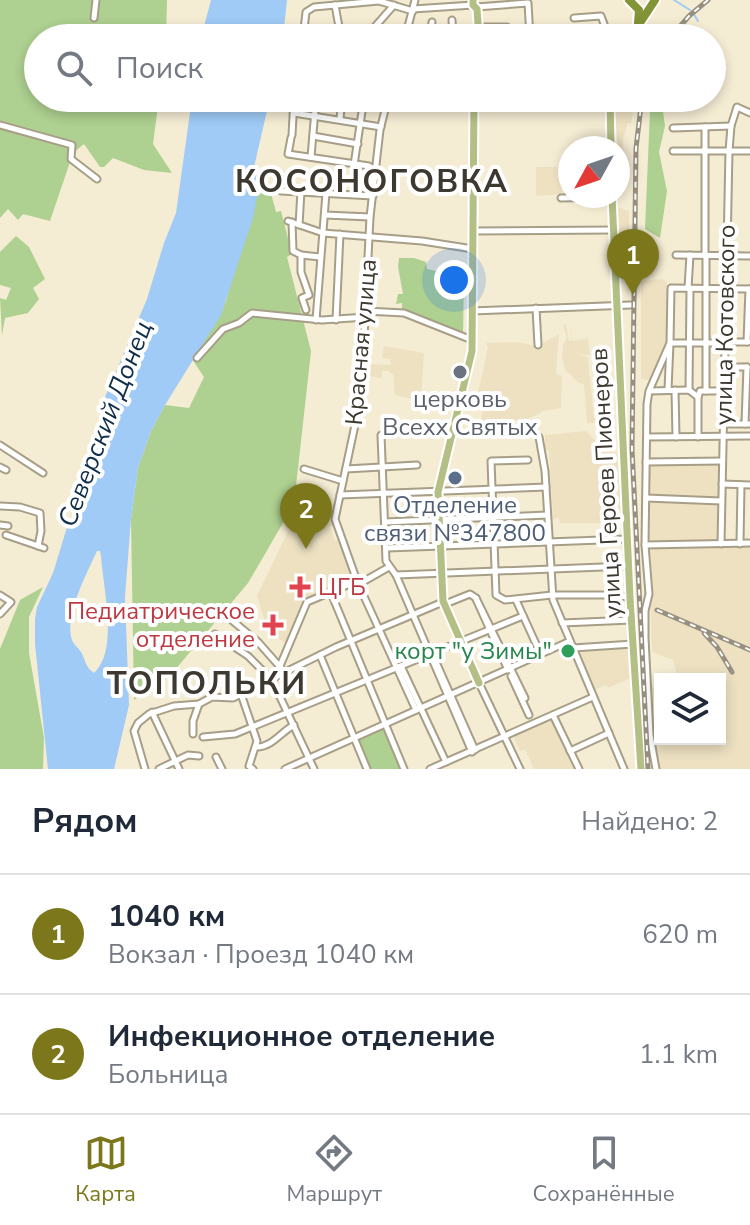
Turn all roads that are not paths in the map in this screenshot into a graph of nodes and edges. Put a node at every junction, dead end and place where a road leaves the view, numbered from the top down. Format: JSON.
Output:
{"nodes":[{"id":1,"x":96,"y":0,"type":"edge"},
{"id":2,"x":416,"y":0,"type":"edge"},
{"id":3,"x":629,"y":0,"type":"edge"},
{"id":4,"x":657,"y":0,"type":"edge"},
{"id":5,"x":335,"y":5,"type":"junction"},
{"id":6,"x":394,"y":5,"type":"junction"},
{"id":7,"x":474,"y":5,"type":"edge"},
{"id":8,"x":424,"y":8,"type":"junction"},
{"id":9,"x":413,"y":10,"type":"junction"},
{"id":10,"x":94,"y":18,"type":"dead end"},
{"id":11,"x":574,"y":18,"type":"dead end"},
{"id":12,"x":452,"y":20,"type":"dead end"},
{"id":13,"x":643,"y":21,"type":"joint"},
{"id":14,"x":306,"y":24,"type":"edge"},
{"id":15,"x":337,"y":24,"type":"edge"},
{"id":16,"x":377,"y":24,"type":"edge"},
{"id":17,"x":409,"y":24,"type":"edge"},
{"id":18,"x":452,"y":24,"type":"edge"},
{"id":19,"x":529,"y":24,"type":"edge"},
{"id":20,"x":604,"y":24,"type":"edge"},
{"id":21,"x":635,"y":24,"type":"edge"},
{"id":22,"x":639,"y":24,"type":"edge"},
{"id":23,"x":641,"y":24,"type":"edge"},
{"id":24,"x":341,"y":112,"type":"edge"},
{"id":25,"x":362,"y":112,"type":"edge"},
{"id":26,"x":385,"y":112,"type":"edge"},
{"id":27,"x":474,"y":112,"type":"edge"},
{"id":28,"x":610,"y":112,"type":"edge"},
{"id":29,"x":294,"y":113,"type":"joint"},
{"id":30,"x":750,"y":113,"type":"edge"},
{"id":31,"x":315,"y":114,"type":"junction"},
{"id":32,"x":340,"y":119,"type":"junction"},
{"id":33,"x":361,"y":123,"type":"junction"},
{"id":34,"x":0,"y":125,"type":"edge"},
{"id":35,"x":731,"y":126,"type":"junction"},
{"id":36,"x":381,"y":127,"type":"junction"},
{"id":37,"x":705,"y":127,"type":"junction"},
{"id":38,"x":673,"y":128,"type":"dead end"},
{"id":39,"x":313,"y":136,"type":"junction"},
{"id":40,"x":611,"y":136,"type":"edge"},
{"id":41,"x":358,"y":144,"type":"junction"},
{"id":42,"x":705,"y":150,"type":"junction"},
{"id":43,"x":673,"y":151,"type":"dead end"},
{"id":44,"x":729,"y":151,"type":"junction"},
{"id":45,"x":750,"y":151,"type":"edge"},
{"id":46,"x":311,"y":157,"type":"junction"},
{"id":47,"x":354,"y":165,"type":"junction"},
{"id":48,"x":376,"y":173,"type":"junction"},
{"id":49,"x":97,"y":179,"type":"dead end"},
{"id":50,"x":281,"y":191,"type":"dead end"},
{"id":51,"x":301,"y":191,"type":"junction"},
{"id":52,"x":326,"y":193,"type":"junction"},
{"id":53,"x":373,"y":196,"type":"junction"},
{"id":54,"x":612,"y":208,"type":"edge"},
{"id":55,"x":325,"y":215,"type":"junction"},
{"id":56,"x":370,"y":217,"type":"junction"},
{"id":57,"x":299,"y":225,"type":"junction"},
{"id":58,"x":613,"y":230,"type":"junction"},
{"id":59,"x":473,"y":231,"type":"junction"},
{"id":60,"x":323,"y":233,"type":"junction"},
{"id":61,"x":340,"y":234,"type":"junction"},
{"id":62,"x":369,"y":237,"type":"junction"},
{"id":63,"x":474,"y":249,"type":"junction"},
{"id":64,"x":301,"y":255,"type":"junction"},
{"id":65,"x":676,"y":255,"type":"dead end"},
{"id":66,"x":690,"y":255,"type":"junction"},
{"id":67,"x":706,"y":255,"type":"junction"},
{"id":68,"x":728,"y":255,"type":"junction"},
{"id":69,"x":750,"y":256,"type":"edge"},
{"id":70,"x":321,"y":257,"type":"junction"},
{"id":71,"x":689,"y":288,"type":"junction"},
{"id":72,"x":707,"y":288,"type":"junction"},
{"id":73,"x":727,"y":289,"type":"junction"},
{"id":74,"x":749,"y":289,"type":"edge"},
{"id":75,"x":617,"y":304,"type":"junction"},
{"id":76,"x":631,"y":305,"type":"dead end"},
{"id":77,"x":536,"y":308,"type":"junction"},
{"id":78,"x":306,"y":310,"type":"dead end"},
{"id":79,"x":472,"y":310,"type":"junction"},
{"id":80,"x":366,"y":314,"type":"junction"},
{"id":81,"x":316,"y":320,"type":"junction"},
{"id":82,"x":336,"y":320,"type":"junction"},
{"id":83,"x":472,"y":340,"type":"junction"},
{"id":84,"x":749,"y":342,"type":"edge"},
{"id":85,"x":670,"y":343,"type":"junction"},
{"id":86,"x":690,"y":343,"type":"junction"},
{"id":87,"x":725,"y":343,"type":"junction"},
{"id":88,"x":707,"y":344,"type":"junction"},
{"id":89,"x":538,"y":345,"type":"dead end"},
{"id":90,"x":197,"y":358,"type":"dead end"},
{"id":91,"x":724,"y":367,"type":"junction"},
{"id":92,"x":748,"y":367,"type":"edge"},
{"id":93,"x":668,"y":390,"type":"junction"},
{"id":94,"x":675,"y":390,"type":"junction"},
{"id":95,"x":689,"y":390,"type":"junction"},
{"id":96,"x":649,"y":391,"type":"junction"},
{"id":97,"x":706,"y":391,"type":"junction"},
{"id":98,"x":724,"y":391,"type":"junction"},
{"id":99,"x":698,"y":397,"type":"junction"},
{"id":100,"x":723,"y":424,"type":"junction"},
{"id":101,"x":748,"y":424,"type":"edge"},
{"id":102,"x":381,"y":435,"type":"dead end"},
{"id":103,"x":750,"y":436,"type":"edge"},
{"id":104,"x":539,"y":437,"type":"dead end"},
{"id":105,"x":647,"y":437,"type":"junction"},
{"id":106,"x":676,"y":437,"type":"junction"},
{"id":107,"x":698,"y":437,"type":"junction"},
{"id":108,"x":722,"y":438,"type":"junction"},
{"id":109,"x":0,"y":445,"type":"edge"},
{"id":110,"x":528,"y":460,"type":"dead end"},
{"id":111,"x":722,"y":461,"type":"junction"},
{"id":112,"x":646,"y":462,"type":"junction"},
{"id":113,"x":417,"y":465,"type":"dead end"},
{"id":114,"x":382,"y":466,"type":"junction"},
{"id":115,"x":304,"y":469,"type":"dead end"},
{"id":116,"x":346,"y":469,"type":"junction"},
{"id":117,"x":43,"y":473,"type":"dead end"},
{"id":118,"x":343,"y":481,"type":"junction"},
{"id":119,"x":722,"y":484,"type":"junction"},
{"id":120,"x":741,"y":485,"type":"junction"},
{"id":121,"x":750,"y":485,"type":"edge"},
{"id":122,"x":546,"y":487,"type":"junction"},
{"id":123,"x":492,"y":490,"type":"junction"},
{"id":124,"x":438,"y":492,"type":"junction"},
{"id":125,"x":383,"y":494,"type":"junction"},
{"id":126,"x":340,"y":495,"type":"junction"},
{"id":127,"x":646,"y":498,"type":"junction"},
{"id":128,"x":721,"y":501,"type":"junction"},
{"id":129,"x":750,"y":504,"type":"edge"},
{"id":130,"x":741,"y":505,"type":"junction"},
{"id":131,"x":0,"y":506,"type":"edge"},
{"id":132,"x":547,"y":515,"type":"junction"},
{"id":133,"x":493,"y":518,"type":"junction"},
{"id":134,"x":439,"y":520,"type":"junction"},
{"id":135,"x":385,"y":522,"type":"junction"},
{"id":136,"x":740,"y":524,"type":"junction"},
{"id":137,"x":750,"y":524,"type":"edge"},
{"id":138,"x":0,"y":525,"type":"edge"},
{"id":139,"x":8,"y":526,"type":"dead end"},
{"id":140,"x":6,"y":535,"type":"dead end"},
{"id":141,"x":628,"y":539,"type":"junction"},
{"id":142,"x":549,"y":542,"type":"junction"},
{"id":143,"x":750,"y":543,"type":"edge"},
{"id":144,"x":494,"y":544,"type":"junction"},
{"id":145,"x":721,"y":544,"type":"junction"},
{"id":146,"x":740,"y":544,"type":"junction"},
{"id":147,"x":645,"y":545,"type":"junction"},
{"id":148,"x":440,"y":547,"type":"junction"},
{"id":149,"x":387,"y":548,"type":"junction"},
{"id":150,"x":629,"y":566,"type":"junction"},
{"id":151,"x":389,"y":567,"type":"junction"},
{"id":152,"x":495,"y":570,"type":"junction"},
{"id":153,"x":550,"y":570,"type":"junction"},
{"id":154,"x":441,"y":573,"type":"junction"},
{"id":155,"x":396,"y":575,"type":"junction"},
{"id":156,"x":359,"y":582,"type":"junction"},
{"id":157,"x":331,"y":593,"type":"junction"},
{"id":158,"x":0,"y":595,"type":"edge"},
{"id":159,"x":552,"y":595,"type":"junction"},
{"id":160,"x":630,"y":598,"type":"junction"},
{"id":161,"x":516,"y":600,"type":"junction"},
{"id":162,"x":443,"y":603,"type":"junction"},
{"id":163,"x":0,"y":614,"type":"edge"},
{"id":164,"x":414,"y":615,"type":"junction"},
{"id":165,"x":523,"y":616,"type":"junction"},
{"id":166,"x":228,"y":617,"type":"dead end"},
{"id":167,"x":632,"y":620,"type":"junction"},
{"id":168,"x":562,"y":623,"type":"junction"},
{"id":169,"x":382,"y":628,"type":"junction"},
{"id":170,"x":491,"y":630,"type":"junction"},
{"id":171,"x":215,"y":634,"type":"dead end"},
{"id":172,"x":350,"y":641,"type":"junction"},
{"id":173,"x":461,"y":643,"type":"junction"},
{"id":174,"x":633,"y":644,"type":"junction"},
{"id":175,"x":572,"y":645,"type":"junction"},
{"id":176,"x":320,"y":655,"type":"junction"},
{"id":177,"x":431,"y":655,"type":"junction"},
{"id":178,"x":541,"y":655,"type":"junction"},
{"id":179,"x":399,"y":667,"type":"junction"},
{"id":180,"x":282,"y":669,"type":"junction"},
{"id":181,"x":510,"y":671,"type":"junction"},
{"id":182,"x":272,"y":680,"type":"junction"},
{"id":183,"x":366,"y":681,"type":"junction"},
{"id":184,"x":479,"y":683,"type":"junction"},
{"id":185,"x":241,"y":694,"type":"junction"},
{"id":186,"x":335,"y":694,"type":"junction"},
{"id":187,"x":449,"y":696,"type":"junction"},
{"id":188,"x":593,"y":697,"type":"junction"},
{"id":189,"x":199,"y":704,"type":"junction"},
{"id":190,"x":418,"y":709,"type":"junction"},
{"id":191,"x":152,"y":712,"type":"junction"},
{"id":192,"x":288,"y":712,"type":"junction"},
{"id":193,"x":529,"y":715,"type":"dead end"},
{"id":194,"x":553,"y":715,"type":"junction"},
{"id":195,"x":385,"y":724,"type":"junction"},
{"id":196,"x":294,"y":725,"type":"junction"},
{"id":197,"x":253,"y":726,"type":"junction"},
{"id":198,"x":609,"y":733,"type":"junction"},
{"id":199,"x":193,"y":734,"type":"dead end"},
{"id":200,"x":203,"y":737,"type":"dead end"},
{"id":201,"x":353,"y":737,"type":"junction"},
{"id":202,"x":506,"y":737,"type":"junction"},
{"id":203,"x":257,"y":747,"type":"junction"},
{"id":204,"x":474,"y":751,"type":"junction"},
{"id":205,"x":570,"y":751,"type":"junction"},
{"id":206,"x":199,"y":756,"type":"dead end"},
{"id":207,"x":216,"y":757,"type":"dead end"},
{"id":208,"x":309,"y":757,"type":"junction"},
{"id":209,"x":177,"y":761,"type":"junction"},
{"id":210,"x":446,"y":762,"type":"junction"},
{"id":211,"x":145,"y":769,"type":"edge"},
{"id":212,"x":159,"y":769,"type":"edge"},
{"id":213,"x":181,"y":769,"type":"edge"},
{"id":214,"x":222,"y":769,"type":"edge"},
{"id":215,"x":253,"y":769,"type":"edge"},
{"id":216,"x":285,"y":769,"type":"edge"},
{"id":217,"x":314,"y":769,"type":"edge"},
{"id":218,"x":367,"y":769,"type":"edge"},
{"id":219,"x":404,"y":769,"type":"edge"},
{"id":220,"x":430,"y":769,"type":"edge"},
{"id":221,"x":520,"y":769,"type":"edge"},
{"id":222,"x":579,"y":769,"type":"edge"},
{"id":223,"x":624,"y":769,"type":"edge"},
{"id":224,"x":641,"y":769,"type":"edge"},
{"id":225,"x":656,"y":769,"type":"edge"}],
"edges":[{"from":1,"to":10,"type":"street"},
{"from":2,"to":8,"type":"street"},
{"from":2,"to":9,"type":"street"},
{"from":3,"to":21,"type":"highway"},
{"from":4,"to":13,"type":"highway"},
{"from":4,"to":22,"type":"highway"},
{"from":5,"to":6,"type":"street"},
{"from":5,"to":14,"type":"street"},
{"from":5,"to":15,"type":"street"},
{"from":6,"to":9,"type":"street"},
{"from":6,"to":16,"type":"street"},
{"from":7,"to":8,"type":"street"},
{"from":7,"to":19,"type":"street"},
{"from":8,"to":9,"type":"street"},
{"from":9,"to":17,"type":"street"},
{"from":11,"to":20,"type":"street"},
{"from":12,"to":18,"type":"street"},
{"from":13,"to":23,"type":"main road"},
{"from":24,"to":32,"type":"street"},
{"from":25,"to":33,"type":"street"},
{"from":26,"to":36,"type":"street","name":"Красная улица"},
{"from":27,"to":59,"type":"main road"},
{"from":28,"to":40,"type":"main road"},
{"from":29,"to":31,"type":"street"},
{"from":29,"to":46,"type":"street"},
{"from":30,"to":35,"type":"street","name":"улица Котовского"},
{"from":31,"to":32,"type":"street"},
{"from":31,"to":39,"type":"street"},
{"from":32,"to":33,"type":"street"},
{"from":33,"to":36,"type":"street"},
{"from":33,"to":41,"type":"street"},
{"from":34,"to":49,"type":"street"},
{"from":35,"to":37,"type":"street"},
{"from":35,"to":44,"type":"street","name":"улица Котовского"},
{"from":36,"to":48,"type":"street","name":"Красная улица"},
{"from":37,"to":38,"type":"street"},
{"from":37,"to":42,"type":"street"},
{"from":39,"to":41,"type":"street"},
{"from":39,"to":46,"type":"street"},
{"from":41,"to":47,"type":"street"},
{"from":42,"to":43,"type":"street"},
{"from":42,"to":44,"type":"street"},
{"from":42,"to":67,"type":"street"},
{"from":44,"to":45,"type":"street"},
{"from":44,"to":68,"type":"street","name":"улица Котовского"},
{"from":46,"to":47,"type":"street"},
{"from":47,"to":48,"type":"street"},
{"from":48,"to":53,"type":"street","name":"Красная улица"},
{"from":50,"to":51,"type":"street"},
{"from":51,"to":52,"type":"street"},
{"from":51,"to":57,"type":"street"},
{"from":52,"to":53,"type":"street"},
{"from":52,"to":55,"type":"street"},
{"from":53,"to":56,"type":"street","name":"Красная улица"},
{"from":54,"to":58,"type":"main road","name":"улица Героев Пионеров"},
{"from":55,"to":56,"type":"street"},
{"from":55,"to":60,"type":"street"},
{"from":56,"to":62,"type":"street","name":"Красная улица"},
{"from":57,"to":60,"type":"street"},
{"from":57,"to":64,"type":"street"},
{"from":58,"to":59,"type":"street"},
{"from":58,"to":75,"type":"main road","name":"улица Героев Пионеров"},
{"from":59,"to":63,"type":"main road"},
{"from":60,"to":61,"type":"street"},
{"from":60,"to":70,"type":"street"},
{"from":61,"to":62,"type":"street"},
{"from":61,"to":82,"type":"street"},
{"from":62,"to":63,"type":"street"},
{"from":62,"to":80,"type":"street","name":"Красная улица"},
{"from":63,"to":79,"type":"main road"},
{"from":64,"to":70,"type":"street"},
{"from":64,"to":78,"type":"street"},
{"from":65,"to":66,"type":"street"},
{"from":66,"to":67,"type":"street"},
{"from":66,"to":71,"type":"street"},
{"from":67,"to":68,"type":"street"},
{"from":67,"to":72,"type":"street"},
{"from":68,"to":69,"type":"street"},
{"from":68,"to":73,"type":"street","name":"улица Котовского"},
{"from":70,"to":81,"type":"street"},
{"from":71,"to":72,"type":"street"},
{"from":71,"to":85,"type":"street"},
{"from":71,"to":86,"type":"street"},
{"from":72,"to":73,"type":"street"},
{"from":72,"to":88,"type":"street"},
{"from":73,"to":74,"type":"street"},
{"from":73,"to":87,"type":"street","name":"улица Котовского"},
{"from":74,"to":84,"type":"street"},
{"from":75,"to":76,"type":"street"},
{"from":75,"to":77,"type":"street"},
{"from":75,"to":79,"type":"street"},
{"from":75,"to":141,"type":"main road","name":"улица Героев Пионеров"},
{"from":77,"to":79,"type":"street"},
{"from":77,"to":89,"type":"street"},
{"from":79,"to":83,"type":"main road"},
{"from":80,"to":82,"type":"street"},
{"from":80,"to":83,"type":"street"},
{"from":80,"to":116,"type":"street","name":"Красная улица"},
{"from":81,"to":82,"type":"street"},
{"from":81,"to":90,"type":"street"},
{"from":83,"to":124,"type":"main road"},
{"from":84,"to":87,"type":"street"},
{"from":85,"to":86,"type":"street"},
{"from":85,"to":93,"type":"street"},
{"from":85,"to":96,"type":"street"},
{"from":86,"to":88,"type":"street"},
{"from":86,"to":95,"type":"street"},
{"from":87,"to":88,"type":"street"},
{"from":87,"to":91,"type":"street","name":"улица Котовского"},
{"from":88,"to":97,"type":"street"},
{"from":91,"to":92,"type":"street"},
{"from":91,"to":98,"type":"street","name":"улица Котовского"},
{"from":92,"to":101,"type":"street"},
{"from":93,"to":94,"type":"street"},
{"from":93,"to":96,"type":"street"},
{"from":94,"to":95,"type":"street"},
{"from":94,"to":106,"type":"street"},
{"from":95,"to":99,"type":"street"},
{"from":96,"to":105,"type":"street","name":"улица Героев Пионеров"},
{"from":97,"to":98,"type":"street"},
{"from":97,"to":99,"type":"street"},
{"from":98,"to":100,"type":"street","name":"улица Котовского"},
{"from":99,"to":107,"type":"street"},
{"from":100,"to":101,"type":"street"},
{"from":100,"to":108,"type":"street","name":"улица Котовского"},
{"from":102,"to":114,"type":"street"},
{"from":103,"to":108,"type":"street"},
{"from":104,"to":122,"type":"street"},
{"from":105,"to":106,"type":"street"},
{"from":105,"to":112,"type":"street","name":"улица Героев Пионеров"},
{"from":106,"to":107,"type":"street"},
{"from":107,"to":108,"type":"street"},
{"from":108,"to":111,"type":"street","name":"улица Котовского"},
{"from":109,"to":117,"type":"street"},
{"from":110,"to":123,"type":"street"},
{"from":111,"to":112,"type":"street"},
{"from":111,"to":119,"type":"street","name":"улица Котовского"},
{"from":112,"to":127,"type":"street","name":"улица Героев Пионеров"},
{"from":113,"to":114,"type":"street"},
{"from":114,"to":116,"type":"street"},
{"from":114,"to":125,"type":"street"},
{"from":115,"to":118,"type":"street"},
{"from":116,"to":118,"type":"street","name":"Красная улица"},
{"from":118,"to":126,"type":"street","name":"Красная улица"},
{"from":119,"to":120,"type":"street"},
{"from":119,"to":128,"type":"street","name":"улица Котовского"},
{"from":120,"to":121,"type":"street"},
{"from":120,"to":130,"type":"street"},
{"from":122,"to":123,"type":"street"},
{"from":122,"to":132,"type":"street"},
{"from":123,"to":124,"type":"street"},
{"from":123,"to":133,"type":"street"},
{"from":124,"to":125,"type":"street"},
{"from":124,"to":134,"type":"main road"},
{"from":125,"to":126,"type":"street"},
{"from":125,"to":135,"type":"street"},
{"from":126,"to":156,"type":"street","name":"Красная улица"},
{"from":127,"to":128,"type":"street"},
{"from":127,"to":147,"type":"street","name":"улица Героев Пионеров"},
{"from":128,"to":145,"type":"street","name":"улица Котовского"},
{"from":129,"to":130,"type":"street"},
{"from":130,"to":136,"type":"street"},
{"from":131,"to":140,"type":"street"},
{"from":132,"to":133,"type":"street"},
{"from":132,"to":142,"type":"street"},
{"from":133,"to":134,"type":"street"},
{"from":133,"to":144,"type":"street"},
{"from":134,"to":135,"type":"street"},
{"from":134,"to":148,"type":"main road"},
{"from":135,"to":149,"type":"street"},
{"from":136,"to":137,"type":"street"},
{"from":136,"to":146,"type":"street"},
{"from":138,"to":139,"type":"street"},
{"from":141,"to":142,"type":"street"},
{"from":141,"to":150,"type":"main road","name":"улица Героев Пионеров"},
{"from":142,"to":144,"type":"street"},
{"from":142,"to":153,"type":"street"},
{"from":143,"to":146,"type":"street"},
{"from":144,"to":148,"type":"street"},
{"from":144,"to":152,"type":"street"},
{"from":145,"to":146,"type":"street"},
{"from":145,"to":147,"type":"street"},
{"from":147,"to":225,"type":"street","name":"улица Героев Пионеров"},
{"from":148,"to":149,"type":"street"},
{"from":148,"to":154,"type":"main road"},
{"from":149,"to":151,"type":"street"},
{"from":150,"to":153,"type":"street"},
{"from":150,"to":160,"type":"main road","name":"улица Героев Пионеров"},
{"from":151,"to":155,"type":"street"},
{"from":151,"to":156,"type":"street"},
{"from":152,"to":153,"type":"street"},
{"from":152,"to":154,"type":"street"},
{"from":152,"to":161,"type":"street"},
{"from":153,"to":159,"type":"street"},
{"from":154,"to":155,"type":"street"},
{"from":154,"to":162,"type":"main road"},
{"from":155,"to":164,"type":"street"},
{"from":156,"to":157,"type":"street"},
{"from":156,"to":169,"type":"street","name":"Красная улица"},
{"from":157,"to":172,"type":"street"},
{"from":157,"to":180,"type":"street"},
{"from":158,"to":163,"type":"street"},
{"from":159,"to":160,"type":"street"},
{"from":159,"to":161,"type":"street"},
{"from":159,"to":168,"type":"street"},
{"from":160,"to":167,"type":"main road","name":"улица Героев Пионеров"},
{"from":161,"to":165,"type":"street"},
{"from":162,"to":164,"type":"street"},
{"from":162,"to":170,"type":"street"},
{"from":162,"to":173,"type":"main road"},
{"from":164,"to":169,"type":"street"},
{"from":164,"to":177,"type":"street"},
{"from":165,"to":170,"type":"street"},
{"from":165,"to":178,"type":"street"},
{"from":166,"to":180,"type":"street"},
{"from":167,"to":168,"type":"street"},
{"from":167,"to":174,"type":"main road","name":"улица Героев Пионеров"},
{"from":168,"to":175,"type":"street"},
{"from":169,"to":172,"type":"street"},
{"from":169,"to":179,"type":"street","name":"Красная улица"},
{"from":170,"to":173,"type":"street"},
{"from":170,"to":181,"type":"street"},
{"from":171,"to":182,"type":"street"},
{"from":172,"to":176,"type":"street"},
{"from":172,"to":183,"type":"street"},
{"from":173,"to":177,"type":"street"},
{"from":173,"to":184,"type":"main road"},
{"from":174,"to":175,"type":"street"},
{"from":174,"to":224,"type":"main road","name":"улица Героев Пионеров"},
{"from":175,"to":178,"type":"street"},
{"from":175,"to":188,"type":"street"},
{"from":176,"to":180,"type":"street"},
{"from":176,"to":186,"type":"street"},
{"from":177,"to":179,"type":"street"},
{"from":177,"to":187,"type":"street"},
{"from":178,"to":181,"type":"street"},
{"from":179,"to":183,"type":"street"},
{"from":179,"to":190,"type":"street","name":"Красная улица"},
{"from":180,"to":182,"type":"street"},
{"from":181,"to":184,"type":"street"},
{"from":181,"to":193,"type":"street"},
{"from":182,"to":185,"type":"street"},
{"from":182,"to":192,"type":"street"},
{"from":183,"to":186,"type":"street"},
{"from":183,"to":195,"type":"street"},
{"from":184,"to":187,"type":"street"},
{"from":184,"to":202,"type":"street"},
{"from":185,"to":189,"type":"street"},
{"from":185,"to":197,"type":"street"},
{"from":186,"to":192,"type":"street"},
{"from":186,"to":201,"type":"street"},
{"from":187,"to":190,"type":"street"},
{"from":187,"to":204,"type":"street"},
{"from":188,"to":194,"type":"street"},
{"from":188,"to":198,"type":"street"},
{"from":189,"to":191,"type":"street"},
{"from":189,"to":199,"type":"street"},
{"from":190,"to":195,"type":"street"},
{"from":190,"to":210,"type":"street","name":"Красная улица"},
{"from":191,"to":209,"type":"street"},
{"from":191,"to":211,"type":"street"},
{"from":192,"to":196,"type":"street"},
{"from":192,"to":197,"type":"street"},
{"from":194,"to":202,"type":"street"},
{"from":194,"to":205,"type":"street"},
{"from":195,"to":201,"type":"street"},
{"from":195,"to":219,"type":"street"},
{"from":196,"to":203,"type":"street"},
{"from":196,"to":208,"type":"street"},
{"from":197,"to":200,"type":"street"},
{"from":197,"to":203,"type":"street"},
{"from":198,"to":205,"type":"street"},
{"from":198,"to":223,"type":"street"},
{"from":201,"to":208,"type":"street"},
{"from":201,"to":218,"type":"street"},
{"from":202,"to":204,"type":"street"},
{"from":202,"to":221,"type":"street"},
{"from":203,"to":215,"type":"street"},
{"from":204,"to":210,"type":"street"},
{"from":205,"to":222,"type":"street"},
{"from":206,"to":209,"type":"street"},
{"from":207,"to":214,"type":"street"},
{"from":208,"to":216,"type":"street"},
{"from":208,"to":217,"type":"street"},
{"from":209,"to":212,"type":"street"},
{"from":209,"to":213,"type":"street"},
{"from":210,"to":220,"type":"street"}]}
